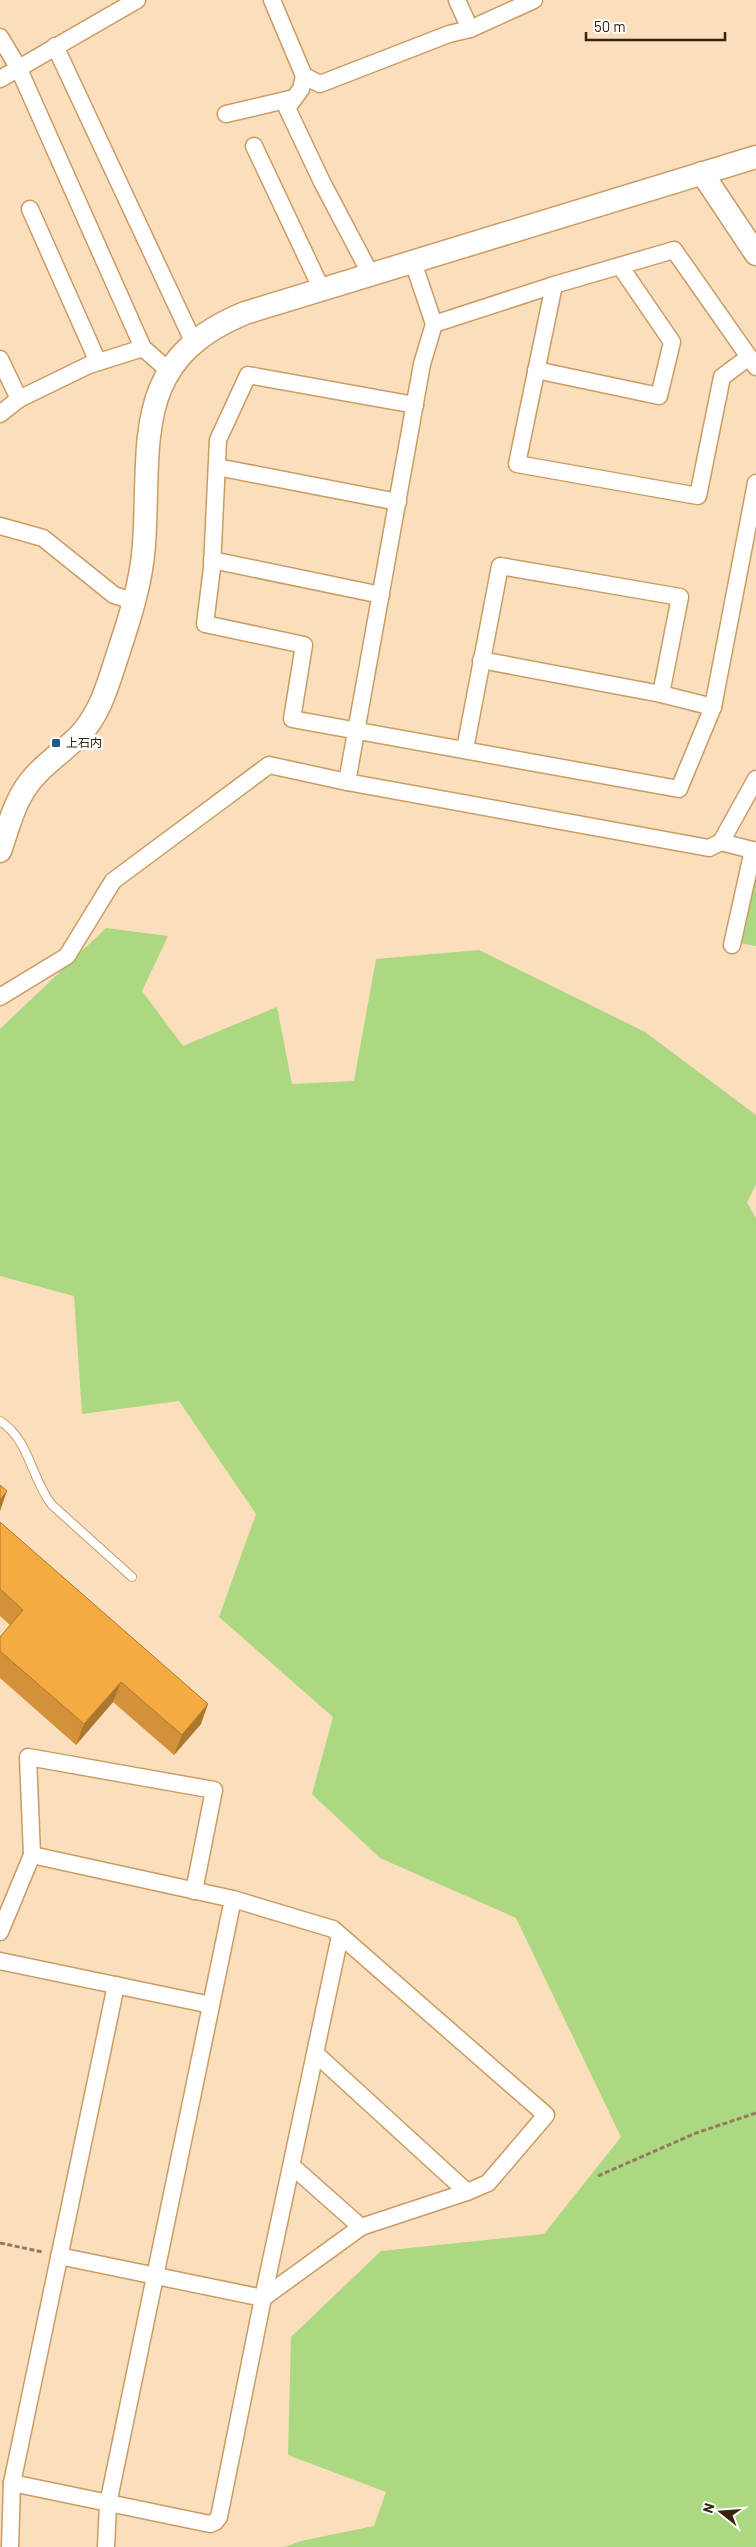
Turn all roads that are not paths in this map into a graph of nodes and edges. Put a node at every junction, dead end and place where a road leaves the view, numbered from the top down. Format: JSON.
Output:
{"nodes":[{"id":1,"x":137,"y":0,"type":"edge"},
{"id":2,"x":272,"y":0,"type":"edge"},
{"id":3,"x":457,"y":0,"type":"edge"},
{"id":4,"x":534,"y":0,"type":"edge"},
{"id":5,"x":470,"y":29,"type":"junction"},
{"id":6,"x":0,"y":37,"type":"edge"},
{"id":7,"x":55,"y":46,"type":"junction"},
{"id":8,"x":18,"y":67,"type":"junction"},
{"id":9,"x":304,"y":76,"type":"junction"},
{"id":10,"x":0,"y":79,"type":"edge"},
{"id":11,"x":294,"y":98,"type":"junction"},
{"id":12,"x":226,"y":114,"type":"dead end"},
{"id":13,"x":254,"y":146,"type":"dead end"},
{"id":14,"x":756,"y":157,"type":"edge"},
{"id":15,"x":702,"y":173,"type":"junction"},
{"id":16,"x":30,"y":209,"type":"dead end"},
{"id":17,"x":756,"y":254,"type":"edge"},
{"id":18,"x":413,"y":262,"type":"junction"},
{"id":19,"x":620,"y":266,"type":"junction"},
{"id":20,"x":371,"y":275,"type":"junction"},
{"id":21,"x":554,"y":285,"type":"junction"},
{"id":22,"x":322,"y":290,"type":"junction"},
{"id":23,"x":434,"y":324,"type":"junction"},
{"id":24,"x":194,"y":343,"type":"junction"},
{"id":25,"x":144,"y":348,"type":"junction"},
{"id":26,"x":0,"y":359,"type":"edge"},
{"id":27,"x":98,"y":362,"type":"junction"},
{"id":28,"x":752,"y":362,"type":"edge"},
{"id":29,"x":168,"y":370,"type":"junction"},
{"id":30,"x":536,"y":370,"type":"junction"},
{"id":31,"x":19,"y":399,"type":"junction"},
{"id":32,"x":415,"y":405,"type":"junction"},
{"id":33,"x":0,"y":414,"type":"edge"},
{"id":34,"x":217,"y":467,"type":"junction"},
{"id":35,"x":756,"y":483,"type":"edge"},
{"id":36,"x":398,"y":502,"type":"junction"},
{"id":37,"x":0,"y":526,"type":"edge"},
{"id":38,"x":749,"y":548,"type":"edge"},
{"id":39,"x":212,"y":560,"type":"junction"},
{"id":40,"x":381,"y":595,"type":"junction"},
{"id":41,"x":135,"y":602,"type":"junction"},
{"id":42,"x":481,"y":660,"type":"junction"},
{"id":43,"x":661,"y":694,"type":"junction"},
{"id":44,"x":713,"y":707,"type":"junction"},
{"id":45,"x":356,"y":731,"type":"junction"},
{"id":46,"x":465,"y":749,"type":"junction"},
{"id":47,"x":756,"y":779,"type":"edge"},
{"id":48,"x":347,"y":782,"type":"junction"},
{"id":49,"x":721,"y":842,"type":"junction"},
{"id":50,"x":754,"y":851,"type":"edge"},
{"id":51,"x":0,"y":852,"type":"edge"},
{"id":52,"x":732,"y":945,"type":"dead end"},
{"id":53,"x":0,"y":997,"type":"edge"},
{"id":54,"x":0,"y":1421,"type":"edge"},
{"id":55,"x":132,"y":1577,"type":"dead end"},
{"id":56,"x":32,"y":1855,"type":"junction"},
{"id":57,"x":194,"y":1891,"type":"junction"},
{"id":58,"x":233,"y":1898,"type":"junction"},
{"id":59,"x":0,"y":1932,"type":"edge"},
{"id":60,"x":340,"y":1936,"type":"junction"},
{"id":61,"x":0,"y":1961,"type":"edge"},
{"id":62,"x":116,"y":1986,"type":"junction"},
{"id":63,"x":211,"y":2005,"type":"junction"},
{"id":64,"x":316,"y":2054,"type":"junction"},
{"id":65,"x":292,"y":2166,"type":"junction"},
{"id":66,"x":467,"y":2192,"type":"junction"},
{"id":67,"x":361,"y":2227,"type":"junction"},
{"id":68,"x":59,"y":2256,"type":"junction"},
{"id":69,"x":155,"y":2275,"type":"junction"},
{"id":70,"x":263,"y":2298,"type":"junction"},
{"id":71,"x":12,"y":2483,"type":"junction"},
{"id":72,"x":108,"y":2504,"type":"junction"},
{"id":73,"x":10,"y":2547,"type":"edge"},
{"id":74,"x":106,"y":2547,"type":"edge"}],
"edges":[{"from":1,"to":7,"type":"street"},
{"from":2,"to":9,"type":"street"},
{"from":3,"to":5,"type":"street"},
{"from":4,"to":5,"type":"street"},
{"from":5,"to":9,"type":"street"},
{"from":6,"to":8,"type":"street"},
{"from":7,"to":8,"type":"street"},
{"from":7,"to":24,"type":"street"},
{"from":8,"to":10,"type":"street"},
{"from":8,"to":25,"type":"street"},
{"from":9,"to":11,"type":"street"},
{"from":11,"to":12,"type":"street"},
{"from":11,"to":20,"type":"street"},
{"from":13,"to":22,"type":"street"},
{"from":14,"to":15,"type":"street"},
{"from":15,"to":17,"type":"street"},
{"from":15,"to":18,"type":"street"},
{"from":16,"to":27,"type":"street"},
{"from":18,"to":20,"type":"street"},
{"from":18,"to":23,"type":"street"},
{"from":19,"to":21,"type":"street"},
{"from":19,"to":28,"type":"street"},
{"from":19,"to":30,"type":"street"},
{"from":20,"to":22,"type":"street"},
{"from":21,"to":23,"type":"street"},
{"from":21,"to":30,"type":"street"},
{"from":22,"to":24,"type":"street"},
{"from":23,"to":32,"type":"street"},
{"from":24,"to":29,"type":"street"},
{"from":25,"to":27,"type":"street"},
{"from":25,"to":29,"type":"street"},
{"from":26,"to":31,"type":"street"},
{"from":27,"to":31,"type":"street"},
{"from":28,"to":30,"type":"street"},
{"from":29,"to":41,"type":"street"},
{"from":31,"to":33,"type":"street"},
{"from":32,"to":34,"type":"street"},
{"from":32,"to":36,"type":"street"},
{"from":34,"to":36,"type":"street"},
{"from":34,"to":39,"type":"street"},
{"from":35,"to":38,"type":"street"},
{"from":36,"to":40,"type":"street"},
{"from":37,"to":41,"type":"street"},
{"from":38,"to":44,"type":"street"},
{"from":39,"to":40,"type":"street"},
{"from":39,"to":45,"type":"street"},
{"from":40,"to":45,"type":"street"},
{"from":41,"to":51,"type":"street"},
{"from":42,"to":43,"type":"street"},
{"from":42,"to":43,"type":"street"},
{"from":42,"to":46,"type":"street"},
{"from":43,"to":44,"type":"street"},
{"from":44,"to":46,"type":"street"},
{"from":45,"to":46,"type":"street"},
{"from":45,"to":48,"type":"street"},
{"from":47,"to":49,"type":"street"},
{"from":48,"to":49,"type":"street"},
{"from":48,"to":53,"type":"street"},
{"from":49,"to":50,"type":"street"},
{"from":50,"to":52,"type":"street"},
{"from":54,"to":55,"type":"lane"},
{"from":56,"to":57,"type":"street"},
{"from":56,"to":57,"type":"street"},
{"from":56,"to":59,"type":"street"},
{"from":57,"to":58,"type":"street"},
{"from":58,"to":60,"type":"street"},
{"from":58,"to":63,"type":"street"},
{"from":60,"to":64,"type":"street"},
{"from":60,"to":66,"type":"street"},
{"from":61,"to":62,"type":"street"},
{"from":62,"to":63,"type":"street"},
{"from":62,"to":68,"type":"street"},
{"from":63,"to":69,"type":"street"},
{"from":64,"to":65,"type":"street"},
{"from":64,"to":66,"type":"street"},
{"from":65,"to":67,"type":"street"},
{"from":65,"to":70,"type":"street"},
{"from":66,"to":67,"type":"street"},
{"from":67,"to":70,"type":"street"},
{"from":68,"to":69,"type":"street"},
{"from":68,"to":71,"type":"street"},
{"from":69,"to":70,"type":"street"},
{"from":69,"to":72,"type":"street"},
{"from":70,"to":72,"type":"street"},
{"from":71,"to":72,"type":"street"},
{"from":71,"to":73,"type":"street"},
{"from":72,"to":74,"type":"street"}]}
